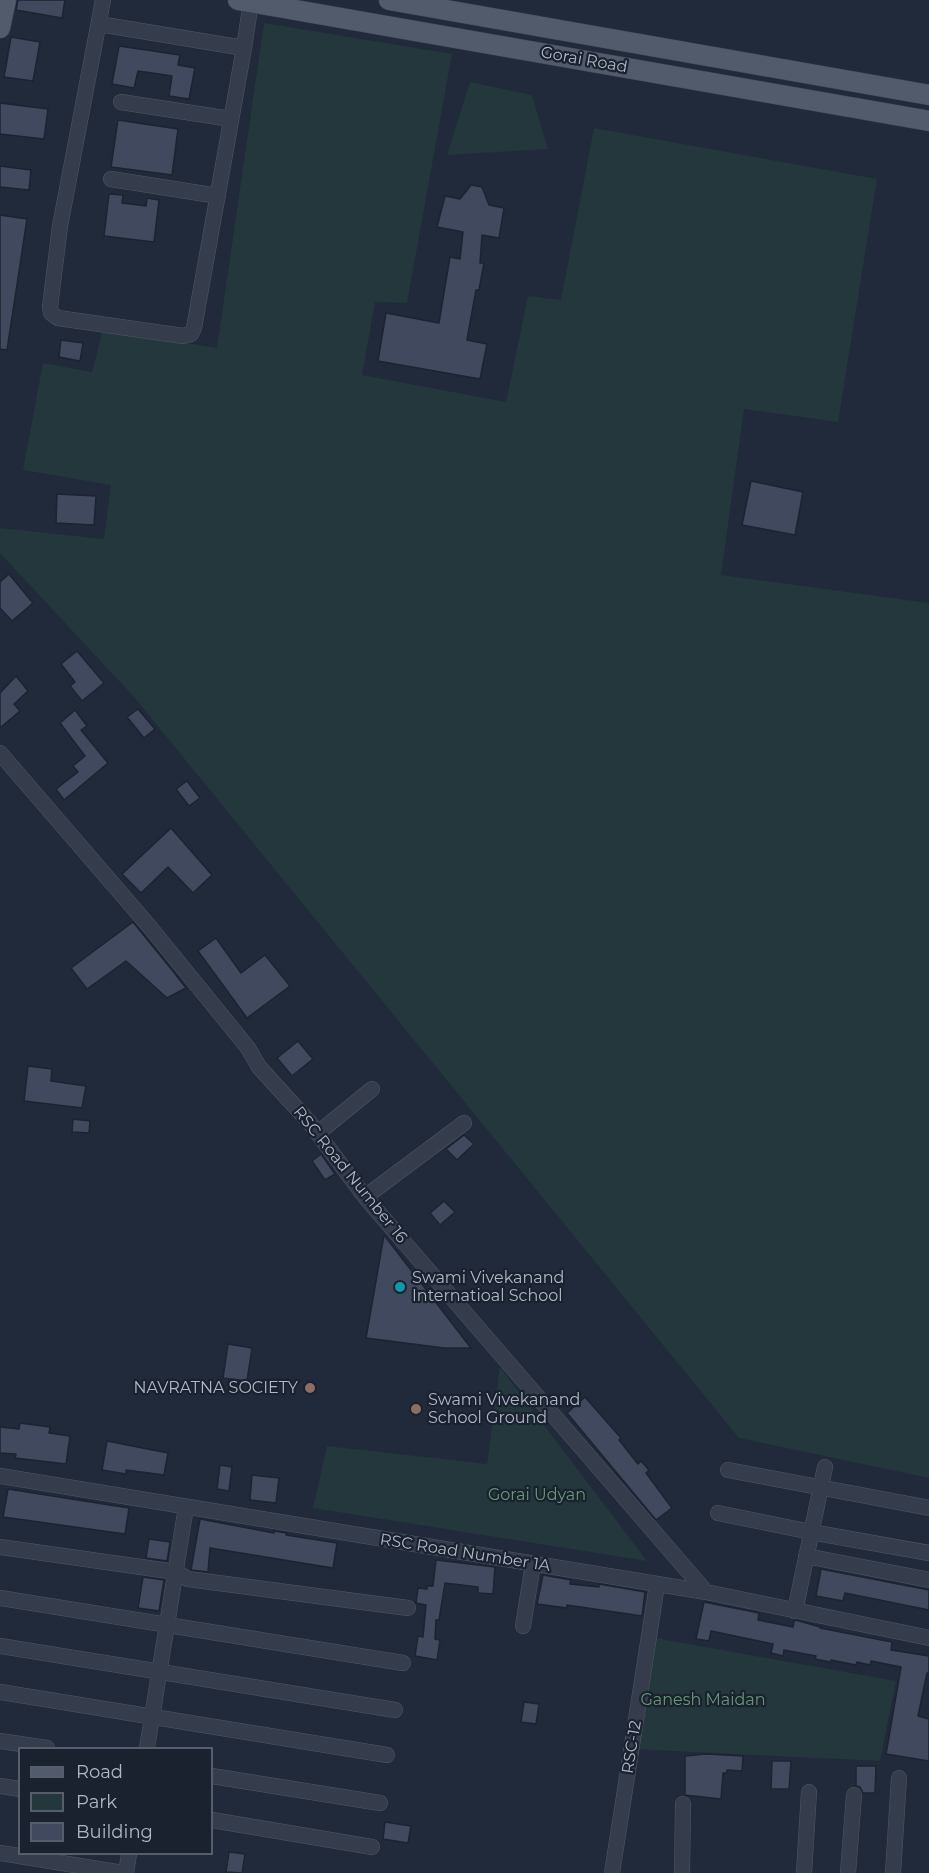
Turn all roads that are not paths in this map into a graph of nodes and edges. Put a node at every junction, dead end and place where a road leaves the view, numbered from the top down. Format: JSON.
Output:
{"nodes":[{"id":1,"x":6,"y":0,"type":"edge"},
{"id":2,"x":103,"y":0,"type":"edge"},
{"id":3,"x":389,"y":0,"type":"edge"},
{"id":4,"x":245,"y":1,"type":"edge"},
{"id":5,"x":99,"y":24,"type":"junction"},
{"id":6,"x":0,"y":28,"type":"edge"},
{"id":7,"x":244,"y":48,"type":"junction"},
{"id":8,"x":929,"y":95,"type":"edge"},
{"id":9,"x":121,"y":102,"type":"dead end"},
{"id":10,"x":231,"y":119,"type":"junction"},
{"id":11,"x":929,"y":120,"type":"edge"},
{"id":12,"x":111,"y":179,"type":"dead end"},
{"id":13,"x":218,"y":196,"type":"junction"},
{"id":14,"x":0,"y":753,"type":"edge"},
{"id":15,"x":372,"y":1089,"type":"dead end"},
{"id":16,"x":464,"y":1123,"type":"dead end"},
{"id":17,"x":318,"y":1133,"type":"junction"},
{"id":18,"x":364,"y":1197,"type":"junction"},
{"id":19,"x":825,"y":1467,"type":"dead end"},
{"id":20,"x":728,"y":1470,"type":"dead end"},
{"id":21,"x":0,"y":1476,"type":"edge"},
{"id":22,"x":820,"y":1489,"type":"junction"},
{"id":23,"x":186,"y":1507,"type":"junction"},
{"id":24,"x":929,"y":1508,"type":"edge"},
{"id":25,"x":718,"y":1513,"type":"dead end"},
{"id":26,"x":811,"y":1532,"type":"junction"},
{"id":27,"x":0,"y":1547,"type":"edge"},
{"id":28,"x":929,"y":1553,"type":"edge"},
{"id":29,"x":806,"y":1556,"type":"junction"},
{"id":30,"x":533,"y":1564,"type":"junction"},
{"id":31,"x":176,"y":1572,"type":"junction"},
{"id":32,"x":929,"y":1580,"type":"edge"},
{"id":33,"x":657,"y":1585,"type":"junction"},
{"id":34,"x":706,"y":1592,"type":"junction"},
{"id":35,"x":0,"y":1598,"type":"edge"},
{"id":36,"x":408,"y":1608,"type":"dead end"},
{"id":37,"x":795,"y":1611,"type":"junction"},
{"id":38,"x":167,"y":1625,"type":"junction"},
{"id":39,"x":522,"y":1626,"type":"dead end"},
{"id":40,"x":929,"y":1638,"type":"edge"},
{"id":41,"x":0,"y":1646,"type":"edge"},
{"id":42,"x":403,"y":1663,"type":"dead end"},
{"id":43,"x":159,"y":1672,"type":"junction"},
{"id":44,"x":0,"y":1692,"type":"edge"},
{"id":45,"x":395,"y":1710,"type":"dead end"},
{"id":46,"x":152,"y":1717,"type":"junction"},
{"id":47,"x":0,"y":1741,"type":"edge"},
{"id":48,"x":35,"y":1747,"type":"edge"},
{"id":49,"x":147,"y":1747,"type":"edge"},
{"id":50,"x":387,"y":1755,"type":"dead end"},
{"id":51,"x":213,"y":1776,"type":"edge"},
{"id":52,"x":899,"y":1778,"type":"dead end"},
{"id":53,"x":0,"y":1786,"type":"edge"},
{"id":54,"x":18,"y":1789,"type":"edge"},
{"id":55,"x":809,"y":1792,"type":"dead end"},
{"id":56,"x":854,"y":1795,"type":"dead end"},
{"id":57,"x":380,"y":1803,"type":"dead end"},
{"id":58,"x":683,"y":1804,"type":"dead end"},
{"id":59,"x":213,"y":1820,"type":"edge"},
{"id":60,"x":372,"y":1847,"type":"dead end"},
{"id":61,"x":0,"y":1853,"type":"edge"},
{"id":62,"x":129,"y":1855,"type":"edge"},
{"id":63,"x":125,"y":1873,"type":"edge"},
{"id":64,"x":612,"y":1873,"type":"edge"},
{"id":65,"x":682,"y":1873,"type":"edge"},
{"id":66,"x":804,"y":1873,"type":"edge"},
{"id":67,"x":848,"y":1873,"type":"edge"},
{"id":68,"x":893,"y":1873,"type":"edge"}],
"edges":[{"from":1,"to":6,"type":"main road"},
{"from":2,"to":5,"type":"street"},
{"from":3,"to":8,"type":"main road","name":"Gorai Road"},
{"from":4,"to":7,"type":"street"},
{"from":4,"to":11,"type":"main road","name":"Gorai Road"},
{"from":5,"to":7,"type":"street"},
{"from":5,"to":13,"type":"street"},
{"from":7,"to":10,"type":"street"},
{"from":9,"to":10,"type":"street"},
{"from":10,"to":13,"type":"street"},
{"from":12,"to":13,"type":"street"},
{"from":14,"to":17,"type":"street","name":"RSC Road Number 16"},
{"from":15,"to":17,"type":"street"},
{"from":16,"to":18,"type":"street"},
{"from":17,"to":18,"type":"street","name":"RSC Road Number 16"},
{"from":18,"to":34,"type":"street","name":"RSC Road Number 16"},
{"from":19,"to":22,"type":"street"},
{"from":20,"to":22,"type":"street"},
{"from":21,"to":23,"type":"street","name":"RSC Road Number 1A"},
{"from":22,"to":24,"type":"street"},
{"from":22,"to":26,"type":"street"},
{"from":23,"to":30,"type":"street","name":"RSC Road Number 1A"},
{"from":23,"to":31,"type":"street"},
{"from":25,"to":26,"type":"street"},
{"from":26,"to":28,"type":"street"},
{"from":26,"to":29,"type":"street"},
{"from":27,"to":31,"type":"street"},
{"from":29,"to":32,"type":"street"},
{"from":29,"to":37,"type":"street"},
{"from":30,"to":33,"type":"street","name":"RSC Road Number 1A"},
{"from":30,"to":39,"type":"street"},
{"from":31,"to":36,"type":"street"},
{"from":31,"to":38,"type":"street"},
{"from":33,"to":34,"type":"street","name":"RSC Road Number 1A"},
{"from":33,"to":64,"type":"street","name":"RSC-12"},
{"from":34,"to":37,"type":"street","name":"RSC Road Number 1A"},
{"from":35,"to":38,"type":"street"},
{"from":37,"to":40,"type":"street","name":"RSC Road Number 1A"},
{"from":38,"to":42,"type":"street"},
{"from":38,"to":43,"type":"street"},
{"from":41,"to":43,"type":"street"},
{"from":43,"to":45,"type":"street"},
{"from":43,"to":46,"type":"street"},
{"from":44,"to":46,"type":"street"},
{"from":46,"to":49,"type":"street"},
{"from":46,"to":50,"type":"street"},
{"from":47,"to":48,"type":"street"},
{"from":51,"to":57,"type":"street"},
{"from":52,"to":68,"type":"street"},
{"from":53,"to":54,"type":"street"},
{"from":55,"to":66,"type":"street"},
{"from":56,"to":67,"type":"street"},
{"from":58,"to":65,"type":"street"},
{"from":59,"to":60,"type":"street"},
{"from":61,"to":63,"type":"street"},
{"from":62,"to":63,"type":"street"}]}
